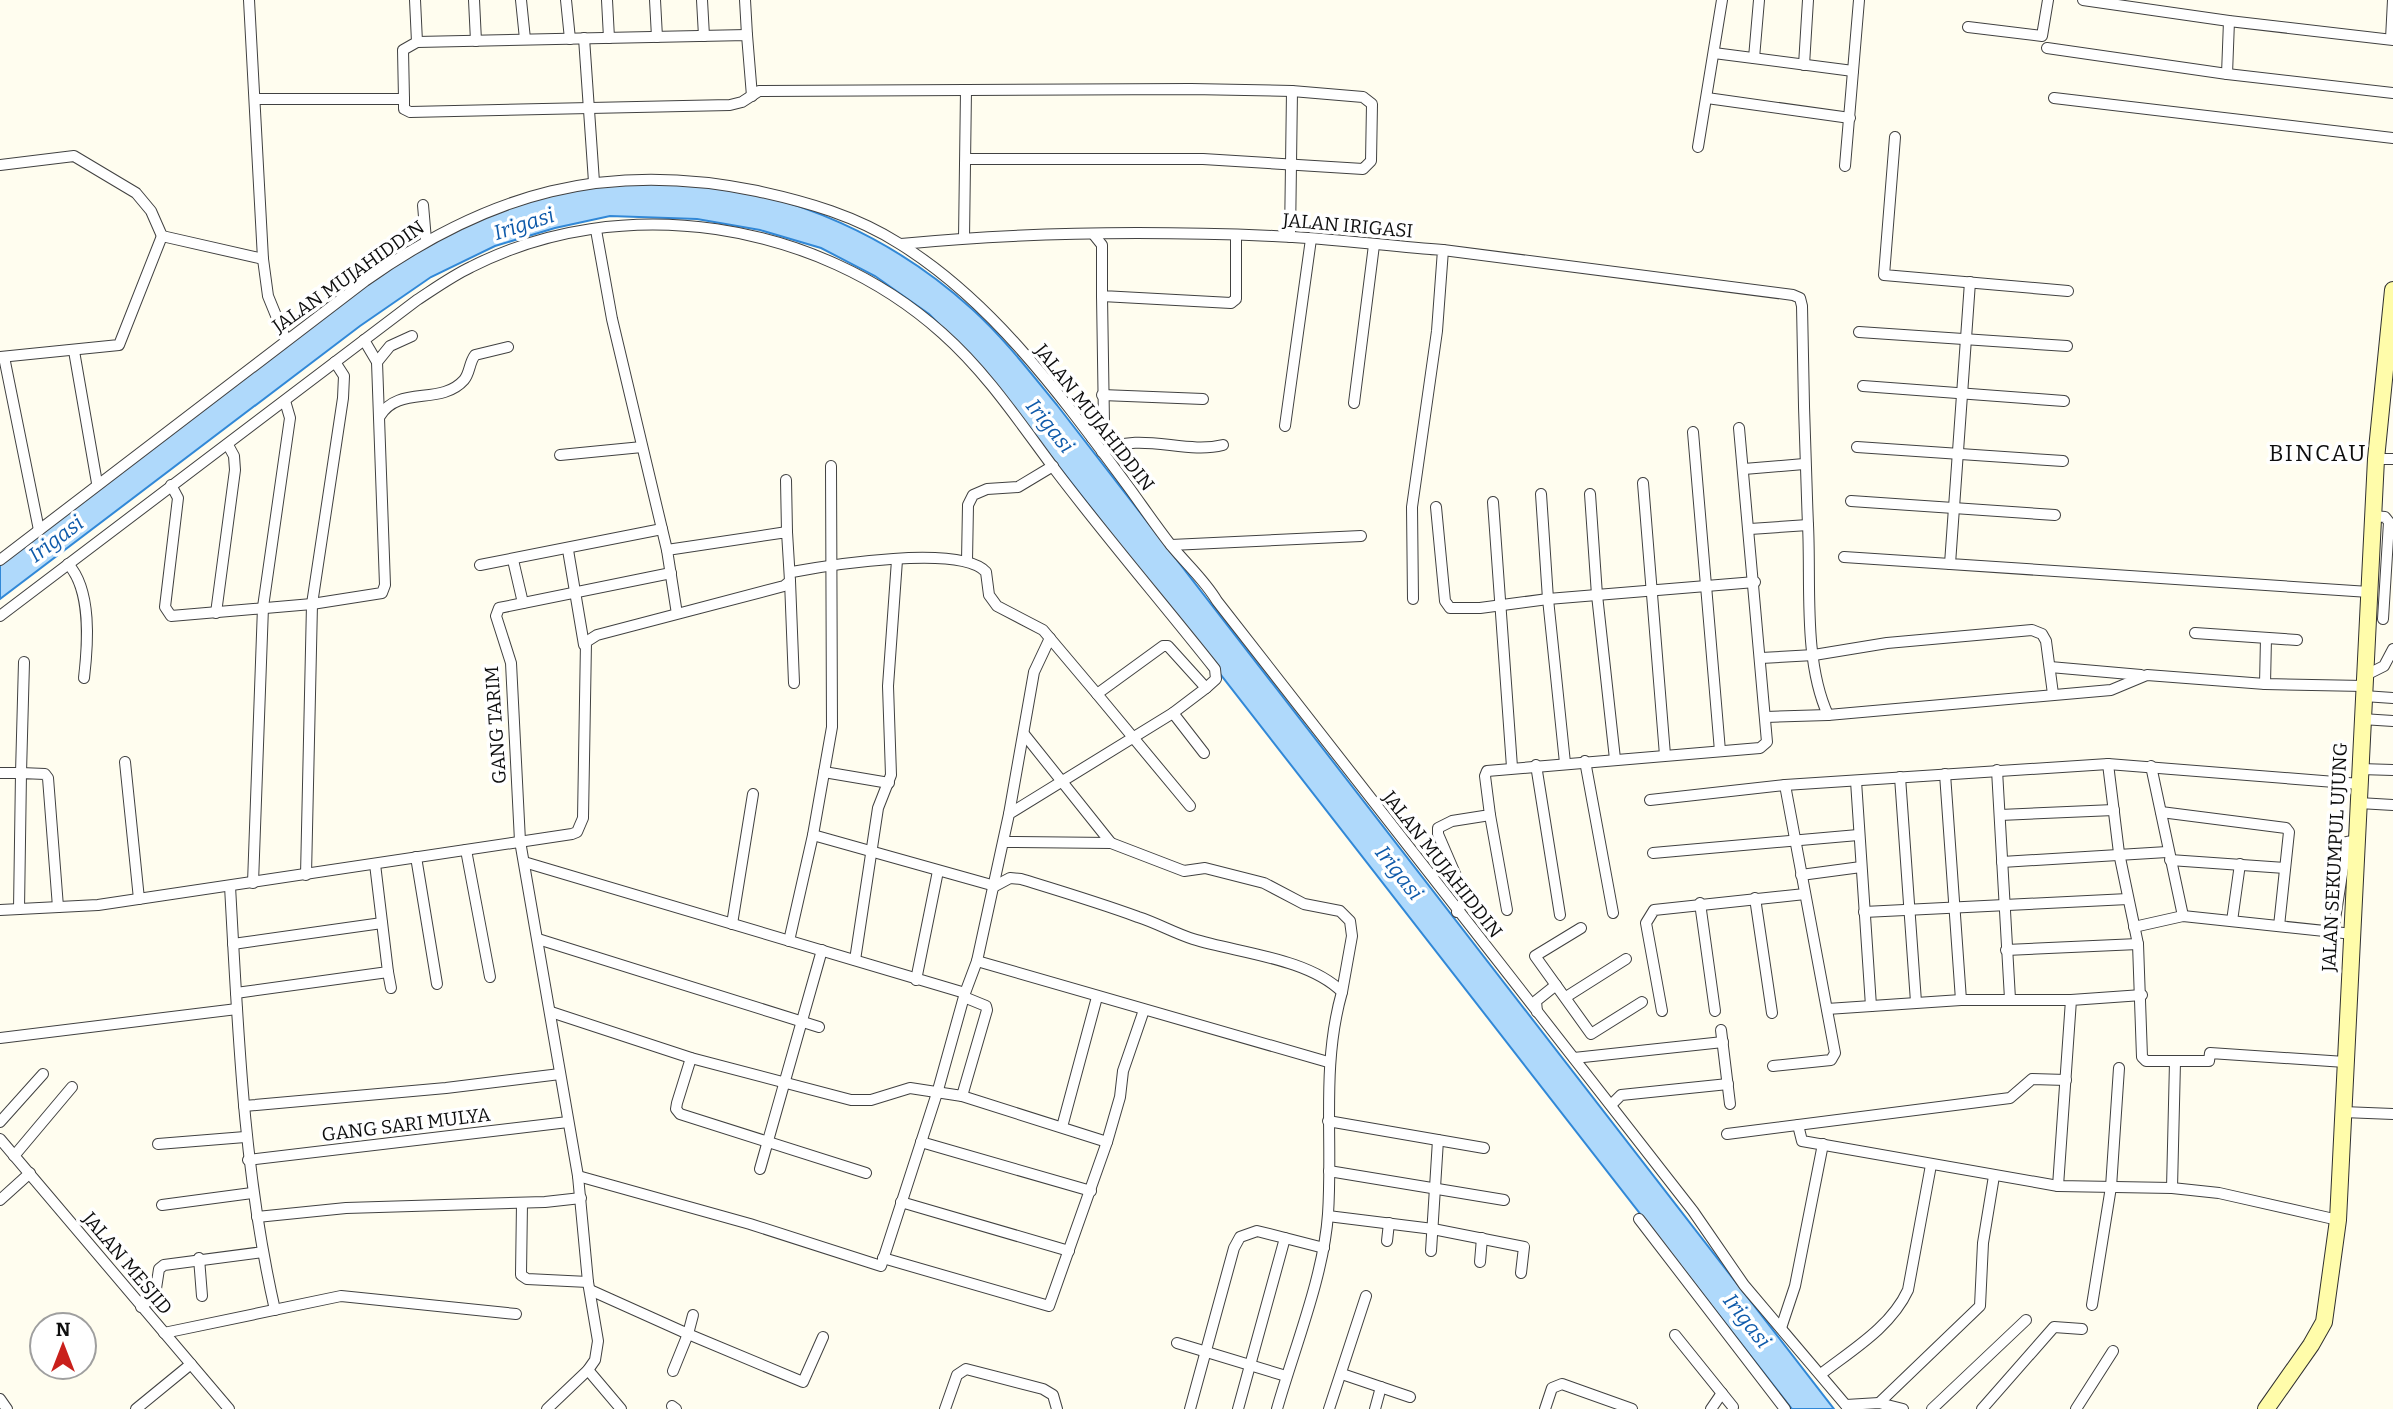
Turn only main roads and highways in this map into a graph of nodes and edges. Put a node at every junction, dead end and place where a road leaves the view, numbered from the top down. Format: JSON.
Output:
{"nodes":[{"id":1,"x":2393,"y":290,"type":"edge"},
{"id":2,"x":2391,"y":325,"type":"edge"},
{"id":3,"x":2384,"y":552,"type":"edge"},
{"id":4,"x":2266,"y":1409,"type":"edge"}],
"edges":[{"from":1,"to":2,"type":"main road","name":"JALAN SEKUMPUL UJUNG"},
{"from":2,"to":3,"type":"main road","name":"JALAN SEKUMPUL UJUNG"},
{"from":3,"to":4,"type":"main road","name":"JALAN SEKUMPUL UJUNG"}]}
